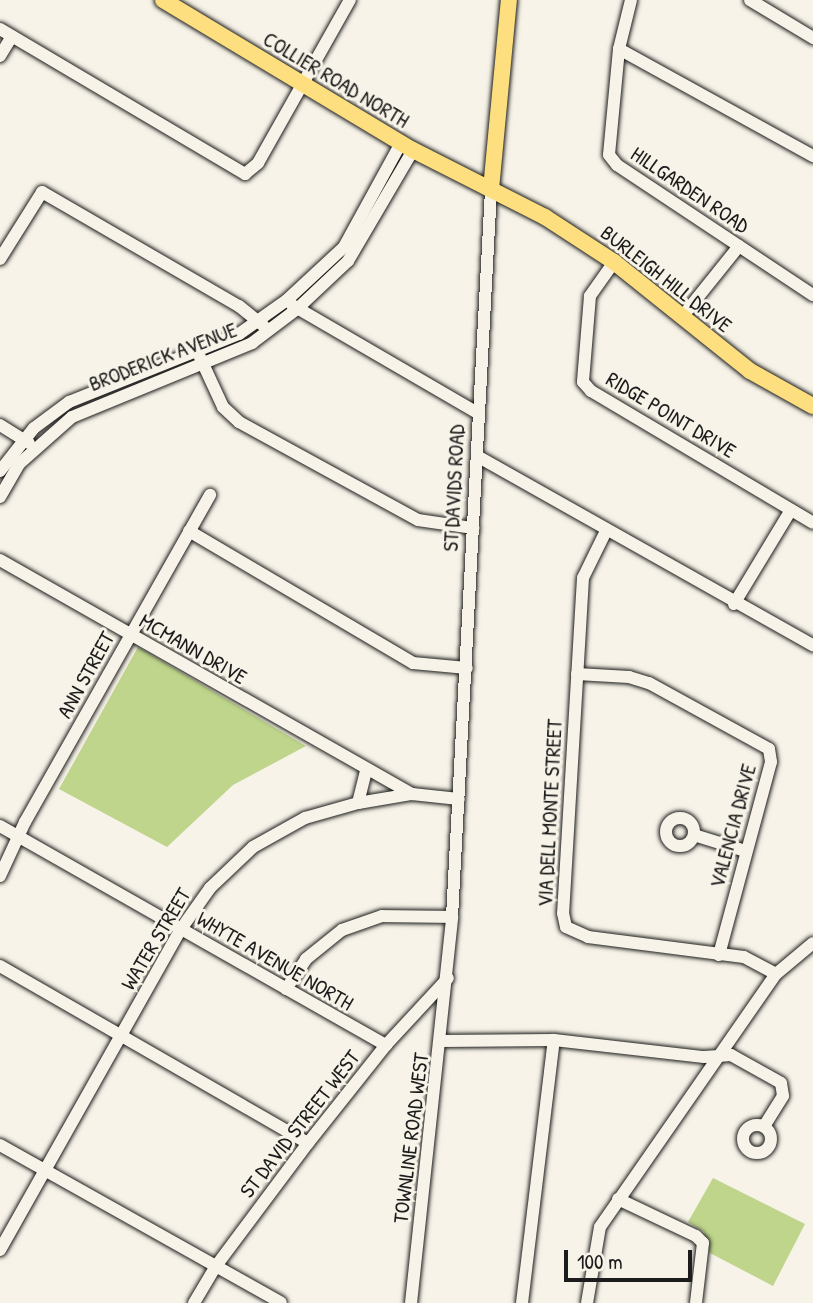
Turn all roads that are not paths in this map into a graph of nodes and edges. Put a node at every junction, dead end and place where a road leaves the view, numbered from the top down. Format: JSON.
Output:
{"nodes":[{"id":1,"x":163,"y":0,"type":"edge"},
{"id":2,"x":350,"y":0,"type":"edge"},
{"id":3,"x":509,"y":0,"type":"edge"},
{"id":4,"x":631,"y":0,"type":"edge"},
{"id":5,"x":750,"y":0,"type":"edge"},
{"id":6,"x":0,"y":29,"type":"edge"},
{"id":7,"x":12,"y":36,"type":"junction"},
{"id":8,"x":812,"y":36,"type":"edge"},
{"id":9,"x":619,"y":50,"type":"junction"},
{"id":10,"x":0,"y":56,"type":"edge"},
{"id":11,"x":302,"y":84,"type":"junction"},
{"id":12,"x":407,"y":146,"type":"junction"},
{"id":13,"x":813,"y":156,"type":"edge"},
{"id":14,"x":491,"y":189,"type":"junction"},
{"id":15,"x":739,"y":246,"type":"junction"},
{"id":16,"x":0,"y":259,"type":"edge"},
{"id":17,"x":614,"y":262,"type":"junction"},
{"id":18,"x":813,"y":295,"type":"edge"},
{"id":19,"x":292,"y":304,"type":"junction"},
{"id":20,"x":682,"y":317,"type":"junction"},
{"id":21,"x":263,"y":326,"type":"junction"},
{"id":22,"x":199,"y":356,"type":"junction"},
{"id":23,"x":813,"y":406,"type":"edge"},
{"id":24,"x":479,"y":414,"type":"junction"},
{"id":25,"x":0,"y":425,"type":"edge"},
{"id":26,"x":23,"y":439,"type":"junction"},
{"id":27,"x":35,"y":447,"type":"junction"},
{"id":28,"x":477,"y":456,"type":"junction"},
{"id":29,"x":0,"y":471,"type":"edge"},
{"id":30,"x":210,"y":495,"type":"dead end"},
{"id":31,"x":0,"y":498,"type":"edge"},
{"id":32,"x":791,"y":510,"type":"junction"},
{"id":33,"x":813,"y":523,"type":"edge"},
{"id":34,"x":473,"y":528,"type":"junction"},
{"id":35,"x":189,"y":531,"type":"junction"},
{"id":36,"x":606,"y":531,"type":"junction"},
{"id":37,"x":0,"y":560,"type":"edge"},
{"id":38,"x":734,"y":604,"type":"junction"},
{"id":39,"x":131,"y":636,"type":"junction"},
{"id":40,"x":813,"y":645,"type":"edge"},
{"id":41,"x":467,"y":668,"type":"junction"},
{"id":42,"x":577,"y":674,"type":"junction"},
{"id":43,"x":366,"y":772,"type":"junction"},
{"id":44,"x":412,"y":794,"type":"junction"},
{"id":45,"x":459,"y":799,"type":"junction"},
{"id":46,"x":358,"y":803,"type":"junction"},
{"id":47,"x":0,"y":826,"type":"edge"},
{"id":48,"x":694,"y":835,"type":"dead end"},
{"id":49,"x":20,"y":838,"type":"junction"},
{"id":50,"x":745,"y":851,"type":"junction"},
{"id":51,"x":0,"y":876,"type":"edge"},
{"id":52,"x":452,"y":917,"type":"junction"},
{"id":53,"x":181,"y":929,"type":"junction"},
{"id":54,"x":813,"y":943,"type":"edge"},
{"id":55,"x":719,"y":955,"type":"junction"},
{"id":56,"x":0,"y":965,"type":"edge"},
{"id":57,"x":776,"y":974,"type":"junction"},
{"id":58,"x":448,"y":978,"type":"junction"},
{"id":59,"x":286,"y":989,"type":"junction"},
{"id":60,"x":121,"y":1036,"type":"junction"},
{"id":61,"x":554,"y":1040,"type":"junction"},
{"id":62,"x":441,"y":1041,"type":"junction"},
{"id":63,"x":386,"y":1045,"type":"junction"},
{"id":64,"x":719,"y":1054,"type":"junction"},
{"id":65,"x":764,"y":1126,"type":"dead end"},
{"id":66,"x":309,"y":1143,"type":"junction"},
{"id":67,"x":0,"y":1145,"type":"edge"},
{"id":68,"x":44,"y":1170,"type":"junction"},
{"id":69,"x":618,"y":1199,"type":"junction"},
{"id":70,"x":0,"y":1250,"type":"edge"},
{"id":71,"x":216,"y":1266,"type":"junction"},
{"id":72,"x":194,"y":1303,"type":"edge"},
{"id":73,"x":281,"y":1303,"type":"edge"},
{"id":74,"x":411,"y":1303,"type":"edge"},
{"id":75,"x":522,"y":1303,"type":"edge"},
{"id":76,"x":587,"y":1303,"type":"edge"},
{"id":77,"x":696,"y":1303,"type":"edge"}],
"edges":[{"from":1,"to":11,"type":"main road","name":"COLLIER ROAD NORTH"},
{"from":2,"to":11,"type":"street"},
{"from":3,"to":14,"type":"main road","name":"ST DAVIDS ROAD"},
{"from":4,"to":9,"type":"street","name":"HILLGARDEN ROAD"},
{"from":5,"to":8,"type":"street"},
{"from":6,"to":7,"type":"street"},
{"from":7,"to":10,"type":"street"},
{"from":7,"to":11,"type":"street"},
{"from":9,"to":13,"type":"street"},
{"from":9,"to":15,"type":"street","name":"HILLGARDEN ROAD"},
{"from":11,"to":12,"type":"main road","name":"COLLIER ROAD NORTH"},
{"from":12,"to":14,"type":"main road","name":"COLLIER ROAD NORTH"},
{"from":12,"to":19,"type":"street","name":"BRODERICK AVENUE"},
{"from":14,"to":17,"type":"main road","name":"BURLEIGH HILL DRIVE"},
{"from":14,"to":24,"type":"street","name":"ST DAVIDS ROAD"},
{"from":15,"to":18,"type":"street","name":"HILLGARDEN ROAD"},
{"from":15,"to":20,"type":"street"},
{"from":16,"to":21,"type":"street"},
{"from":17,"to":20,"type":"main road","name":"BURLEIGH HILL DRIVE"},
{"from":17,"to":32,"type":"street","name":"RIDGE POINT DRIVE"},
{"from":19,"to":21,"type":"street","name":"BRODERICK AVENUE"},
{"from":19,"to":24,"type":"street"},
{"from":20,"to":23,"type":"main road","name":"BURLEIGH HILL DRIVE"},
{"from":21,"to":22,"type":"street","name":"BRODERICK AVENUE"},
{"from":22,"to":26,"type":"street","name":"BRODERICK AVENUE"},
{"from":22,"to":27,"type":"street","name":"BRODERICK AVENUE"},
{"from":22,"to":34,"type":"street"},
{"from":24,"to":28,"type":"street","name":"ST DAVIDS ROAD"},
{"from":25,"to":26,"type":"street"},
{"from":26,"to":27,"type":"street"},
{"from":26,"to":29,"type":"street","name":"BRODERICK AVENUE"},
{"from":27,"to":31,"type":"street","name":"BRODERICK AVENUE"},
{"from":28,"to":34,"type":"street","name":"ST DAVIDS ROAD"},
{"from":28,"to":36,"type":"street"},
{"from":30,"to":35,"type":"street","name":"ANN STREET"},
{"from":32,"to":33,"type":"street","name":"RIDGE POINT DRIVE"},
{"from":32,"to":38,"type":"street"},
{"from":34,"to":41,"type":"street","name":"ST DAVIDS ROAD"},
{"from":35,"to":39,"type":"street","name":"ANN STREET"},
{"from":35,"to":41,"type":"street"},
{"from":36,"to":38,"type":"street"},
{"from":36,"to":42,"type":"street","name":"VIA DELL MONTE STREET"},
{"from":37,"to":39,"type":"street","name":"MCMANN DRIVE"},
{"from":38,"to":40,"type":"street"},
{"from":39,"to":43,"type":"street","name":"MCMANN DRIVE"},
{"from":39,"to":49,"type":"street","name":"ANN STREET"},
{"from":41,"to":45,"type":"street","name":"ST DAVIDS ROAD"},
{"from":42,"to":50,"type":"street","name":"VALENCIA DRIVE"},
{"from":42,"to":55,"type":"street","name":"VIA DELL MONTE STREET"},
{"from":43,"to":44,"type":"street","name":"MCMANN DRIVE"},
{"from":43,"to":46,"type":"street"},
{"from":44,"to":45,"type":"street","name":"WATER STREET"},
{"from":44,"to":46,"type":"street","name":"WATER STREET"},
{"from":45,"to":52,"type":"street","name":"ST DAVIDS ROAD"},
{"from":46,"to":53,"type":"street","name":"WATER STREET"},
{"from":47,"to":49,"type":"street","name":"WHYTE AVENUE NORTH"},
{"from":48,"to":50,"type":"street"},
{"from":49,"to":51,"type":"street","name":"ANN STREET"},
{"from":49,"to":53,"type":"street","name":"WHYTE AVENUE NORTH"},
{"from":50,"to":55,"type":"street","name":"VALENCIA DRIVE"},
{"from":52,"to":58,"type":"street","name":"ST DAVIDS ROAD"},
{"from":52,"to":59,"type":"street"},
{"from":53,"to":59,"type":"street","name":"WHYTE AVENUE NORTH"},
{"from":53,"to":60,"type":"street","name":"WATER STREET"},
{"from":54,"to":57,"type":"street"},
{"from":55,"to":57,"type":"street","name":"VIA DELL MONTE STREET"},
{"from":56,"to":60,"type":"street"},
{"from":57,"to":64,"type":"street"},
{"from":58,"to":62,"type":"street","name":"TOWNLINE ROAD WEST"},
{"from":58,"to":63,"type":"street","name":"ST DAVID STREET WEST"},
{"from":59,"to":63,"type":"street","name":"WHYTE AVENUE NORTH"},
{"from":60,"to":66,"type":"street"},
{"from":60,"to":68,"type":"street","name":"WATER STREET"},
{"from":61,"to":62,"type":"street"},
{"from":61,"to":64,"type":"street"},
{"from":61,"to":75,"type":"street"},
{"from":62,"to":74,"type":"street","name":"TOWNLINE ROAD WEST"},
{"from":63,"to":66,"type":"street","name":"ST DAVID STREET WEST"},
{"from":64,"to":65,"type":"street"},
{"from":64,"to":69,"type":"street"},
{"from":66,"to":71,"type":"street","name":"ST DAVID STREET WEST"},
{"from":67,"to":68,"type":"street"},
{"from":68,"to":70,"type":"street","name":"WATER STREET"},
{"from":68,"to":71,"type":"street"},
{"from":69,"to":76,"type":"street"},
{"from":69,"to":77,"type":"street"},
{"from":71,"to":72,"type":"street","name":"ST DAVID STREET WEST"},
{"from":71,"to":73,"type":"street"}]}
